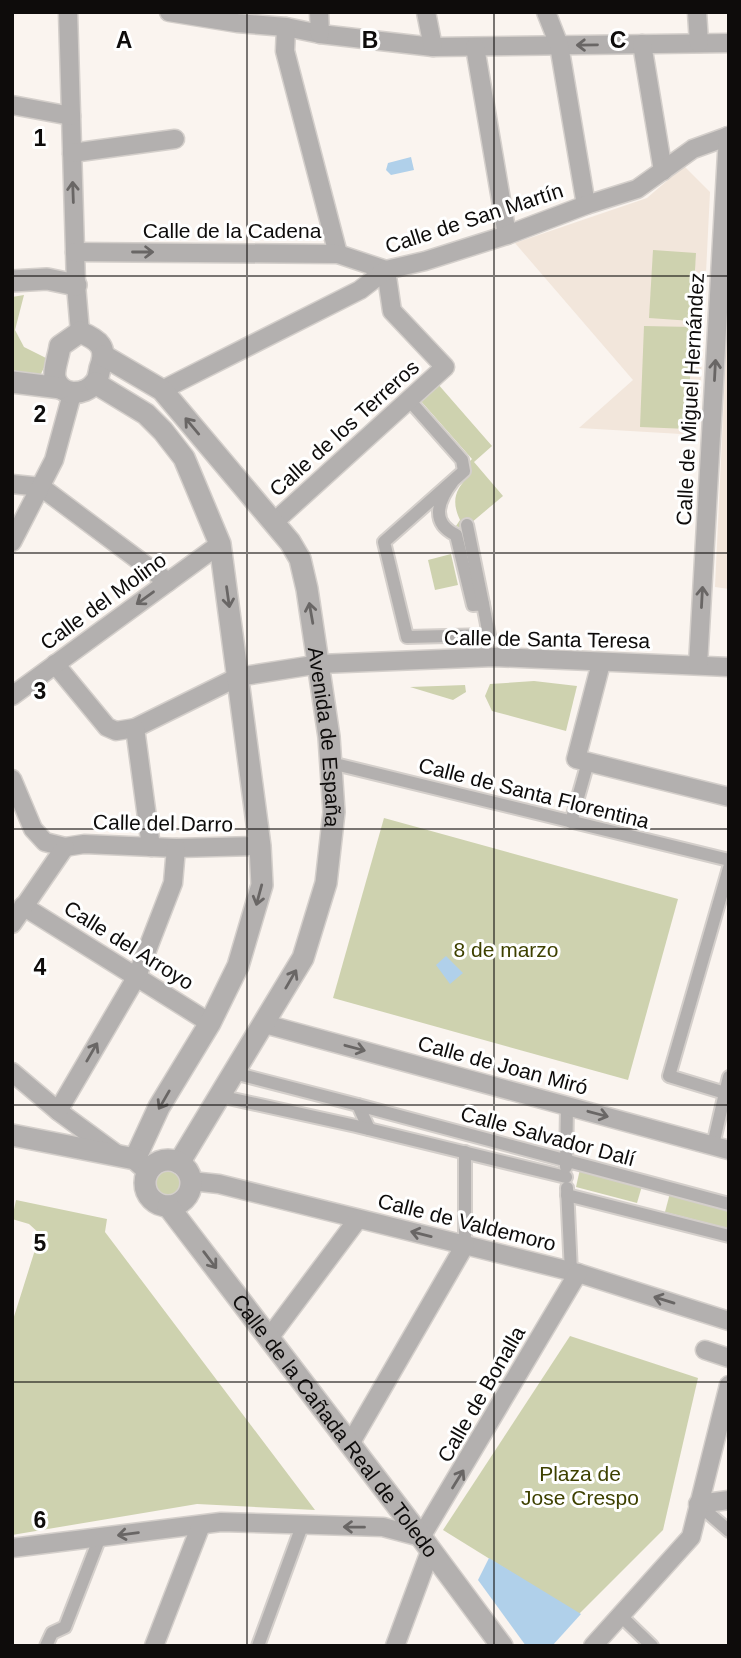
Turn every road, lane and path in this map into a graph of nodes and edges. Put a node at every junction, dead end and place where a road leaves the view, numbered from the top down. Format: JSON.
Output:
{"nodes":[{"id":1,"x":68,"y":12,"type":"edge"},
{"id":2,"x":169,"y":12,"type":"edge"},
{"id":3,"x":319,"y":12,"type":"edge"},
{"id":4,"x":426,"y":12,"type":"edge"},
{"id":5,"x":546,"y":12,"type":"edge"},
{"id":6,"x":697,"y":12,"type":"edge"},
{"id":7,"x":235,"y":18,"type":"edge"},
{"id":8,"x":286,"y":27,"type":"junction"},
{"id":9,"x":320,"y":34,"type":"junction"},
{"id":10,"x":699,"y":43,"type":"junction"},
{"id":11,"x":729,"y":43,"type":"edge"},
{"id":12,"x":642,"y":44,"type":"junction"},
{"id":13,"x":559,"y":45,"type":"junction"},
{"id":14,"x":433,"y":47,"type":"junction"},
{"id":15,"x":475,"y":47,"type":"junction"},
{"id":16,"x":12,"y":105,"type":"edge"},
{"id":17,"x":71,"y":116,"type":"junction"},
{"id":18,"x":728,"y":136,"type":"edge"},
{"id":19,"x":175,"y":139,"type":"dead end"},
{"id":20,"x":72,"y":153,"type":"junction"},
{"id":21,"x":663,"y":171,"type":"junction"},
{"id":22,"x":586,"y":205,"type":"junction"},
{"id":23,"x":507,"y":235,"type":"junction"},
{"id":24,"x":75,"y":252,"type":"junction"},
{"id":25,"x":338,"y":254,"type":"junction"},
{"id":26,"x":386,"y":270,"type":"junction"},
{"id":27,"x":12,"y":281,"type":"edge"},
{"id":28,"x":76,"y":285,"type":"junction"},
{"id":29,"x":80,"y":332,"type":"junction"},
{"id":30,"x":104,"y":356,"type":"junction"},
{"id":31,"x":12,"y":382,"type":"edge"},
{"id":32,"x":95,"y":383,"type":"junction"},
{"id":33,"x":162,"y":390,"type":"junction"},
{"id":34,"x":66,"y":391,"type":"junction"},
{"id":35,"x":409,"y":400,"type":"junction"},
{"id":36,"x":453,"y":481,"type":"junction"},
{"id":37,"x":12,"y":484,"type":"edge"},
{"id":38,"x":41,"y":488,"type":"junction"},
{"id":39,"x":273,"y":523,"type":"junction"},
{"id":40,"x":467,"y":525,"type":"dead end"},
{"id":41,"x":12,"y":542,"type":"edge"},
{"id":42,"x":220,"y":544,"type":"junction"},
{"id":43,"x":168,"y":582,"type":"junction"},
{"id":44,"x":483,"y":604,"type":"junction"},
{"id":45,"x":601,"y":663,"type":"junction"},
{"id":46,"x":55,"y":664,"type":"junction"},
{"id":47,"x":320,"y":664,"type":"junction"},
{"id":48,"x":698,"y":665,"type":"junction"},
{"id":49,"x":729,"y":667,"type":"edge"},
{"id":50,"x":238,"y":677,"type":"junction"},
{"id":51,"x":12,"y":696,"type":"edge"},
{"id":52,"x":135,"y":728,"type":"junction"},
{"id":53,"x":331,"y":762,"type":"junction"},
{"id":54,"x":589,"y":762,"type":"junction"},
{"id":55,"x":12,"y":779,"type":"edge"},
{"id":56,"x":729,"y":797,"type":"edge"},
{"id":57,"x":571,"y":822,"type":"junction"},
{"id":58,"x":260,"y":846,"type":"junction"},
{"id":59,"x":151,"y":847,"type":"junction"},
{"id":60,"x":65,"y":848,"type":"junction"},
{"id":61,"x":176,"y":848,"type":"junction"},
{"id":62,"x":729,"y":860,"type":"edge"},
{"id":63,"x":729,"y":868,"type":"edge"},
{"id":64,"x":23,"y":906,"type":"junction"},
{"id":65,"x":12,"y":924,"type":"edge"},
{"id":66,"x":137,"y":976,"type":"junction"},
{"id":67,"x":210,"y":1023,"type":"junction"},
{"id":68,"x":265,"y":1024,"type":"junction"},
{"id":69,"x":12,"y":1072,"type":"edge"},
{"id":70,"x":233,"y":1073,"type":"junction"},
{"id":71,"x":729,"y":1077,"type":"edge"},
{"id":72,"x":725,"y":1093,"type":"junction"},
{"id":73,"x":219,"y":1096,"type":"junction"},
{"id":74,"x":358,"y":1105,"type":"junction"},
{"id":75,"x":566,"y":1106,"type":"junction"},
{"id":76,"x":58,"y":1111,"type":"junction"},
{"id":77,"x":369,"y":1129,"type":"junction"},
{"id":78,"x":12,"y":1135,"type":"edge"},
{"id":79,"x":721,"y":1147,"type":"edge"},
{"id":80,"x":465,"y":1152,"type":"junction"},
{"id":81,"x":134,"y":1161,"type":"junction"},
{"id":82,"x":566,"y":1161,"type":"junction"},
{"id":83,"x":185,"y":1172,"type":"junction"},
{"id":84,"x":566,"y":1177,"type":"junction"},
{"id":85,"x":567,"y":1195,"type":"junction"},
{"id":86,"x":729,"y":1204,"type":"edge"},
{"id":87,"x":168,"y":1206,"type":"junction"},
{"id":88,"x":358,"y":1219,"type":"junction"},
{"id":89,"x":729,"y":1236,"type":"edge"},
{"id":90,"x":465,"y":1245,"type":"junction"},
{"id":91,"x":575,"y":1273,"type":"junction"},
{"id":92,"x":729,"y":1321,"type":"edge"},
{"id":93,"x":269,"y":1338,"type":"junction"},
{"id":94,"x":705,"y":1350,"type":"dead end"},
{"id":95,"x":729,"y":1358,"type":"edge"},
{"id":96,"x":729,"y":1385,"type":"edge"},
{"id":97,"x":350,"y":1444,"type":"junction"},
{"id":98,"x":729,"y":1500,"type":"edge"},
{"id":99,"x":698,"y":1504,"type":"junction"},
{"id":100,"x":201,"y":1525,"type":"junction"},
{"id":101,"x":302,"y":1526,"type":"junction"},
{"id":102,"x":729,"y":1531,"type":"edge"},
{"id":103,"x":100,"y":1537,"type":"junction"},
{"id":104,"x":426,"y":1543,"type":"junction"},
{"id":105,"x":12,"y":1548,"type":"edge"},
{"id":106,"x":621,"y":1616,"type":"junction"},
{"id":107,"x":46,"y":1646,"type":"edge"},
{"id":108,"x":155,"y":1646,"type":"edge"},
{"id":109,"x":258,"y":1646,"type":"edge"},
{"id":110,"x":395,"y":1646,"type":"edge"},
{"id":111,"x":502,"y":1646,"type":"edge"},
{"id":112,"x":593,"y":1646,"type":"edge"},
{"id":113,"x":652,"y":1646,"type":"edge"}],
"edges":[{"from":1,"to":17,"type":"street"},
{"from":2,"to":7,"type":"street"},
{"from":3,"to":9,"type":"street"},
{"from":4,"to":14,"type":"street"},
{"from":5,"to":13,"type":"street"},
{"from":6,"to":10,"type":"street"},
{"from":7,"to":8,"type":"street"},
{"from":8,"to":9,"type":"street"},
{"from":8,"to":25,"type":"street"},
{"from":9,"to":14,"type":"street"},
{"from":10,"to":11,"type":"street"},
{"from":10,"to":12,"type":"street"},
{"from":12,"to":13,"type":"street","one_way":true},
{"from":12,"to":21,"type":"street"},
{"from":13,"to":15,"type":"street"},
{"from":13,"to":22,"type":"street"},
{"from":14,"to":15,"type":"street"},
{"from":15,"to":23,"type":"street"},
{"from":16,"to":17,"type":"street"},
{"from":17,"to":20,"type":"street"},
{"from":18,"to":21,"type":"street","name":"Calle de San Martín"},
{"from":48,"to":18,"type":"street","name":"Calle de Miguel Hernández","one_way":true},
{"from":19,"to":20,"type":"street"},
{"from":24,"to":20,"type":"street","one_way":true},
{"from":21,"to":22,"type":"street","name":"Calle de San Martín"},
{"from":22,"to":23,"type":"street","name":"Calle de San Martín"},
{"from":23,"to":26,"type":"street","name":"Calle de San Martín"},
{"from":24,"to":25,"type":"street","name":"Calle de la Cadena","one_way":true},
{"from":24,"to":28,"type":"street"},
{"from":25,"to":26,"type":"street","name":"Calle de la Cadena"},
{"from":26,"to":33,"type":"street","name":"Calle de San Martín"},
{"from":26,"to":35,"type":"street","name":"Calle de los Terreros"},
{"from":27,"to":28,"type":"street"},
{"from":28,"to":29,"type":"street"},
{"from":29,"to":30,"type":"street"},
{"from":29,"to":34,"type":"street"},
{"from":30,"to":32,"type":"street"},
{"from":30,"to":33,"type":"street","name":"Avenida de España"},
{"from":31,"to":34,"type":"street"},
{"from":32,"to":34,"type":"street"},
{"from":32,"to":42,"type":"street"},
{"from":39,"to":33,"type":"street","name":"Avenida de España","one_way":true},
{"from":34,"to":38,"type":"street"},
{"from":35,"to":36,"type":"street"},
{"from":35,"to":39,"type":"street","name":"Calle de los Terreros"},
{"from":36,"to":44,"type":"street"},
{"from":36,"to":44,"type":"street"},
{"from":37,"to":38,"type":"street"},
{"from":38,"to":41,"type":"street"},
{"from":38,"to":43,"type":"street"},
{"from":47,"to":39,"type":"street","name":"Avenida de España","one_way":true},
{"from":40,"to":44,"type":"street"},
{"from":42,"to":43,"type":"street","name":"Calle del Molino"},
{"from":42,"to":50,"type":"street","one_way":true},
{"from":43,"to":46,"type":"street","name":"Calle del Molino","one_way":true},
{"from":45,"to":47,"type":"street","name":"Calle de Santa Teresa"},
{"from":45,"to":48,"type":"street","name":"Calle de Santa Teresa"},
{"from":45,"to":54,"type":"street"},
{"from":46,"to":51,"type":"street","name":"Calle del Molino"},
{"from":46,"to":52,"type":"street"},
{"from":47,"to":50,"type":"street","name":"Calle de Santa Teresa"},
{"from":47,"to":53,"type":"street","name":"Avenida de España"},
{"from":48,"to":49,"type":"street","name":"Calle de Santa Teresa"},
{"from":50,"to":52,"type":"street","name":"Calle de Santa Teresa"},
{"from":50,"to":58,"type":"street"},
{"from":52,"to":59,"type":"street"},
{"from":53,"to":57,"type":"street","name":"Calle de Santa Florentina"},
{"from":68,"to":53,"type":"street","name":"Avenida de España","one_way":true},
{"from":54,"to":56,"type":"street"},
{"from":54,"to":57,"type":"street"},
{"from":55,"to":60,"type":"street"},
{"from":57,"to":62,"type":"street","name":"Calle de Santa Florentina"},
{"from":58,"to":61,"type":"street","name":"Calle del Darro"},
{"from":58,"to":67,"type":"street","one_way":true},
{"from":59,"to":60,"type":"street","name":"Calle del Darro"},
{"from":59,"to":61,"type":"street","name":"Calle del Darro"},
{"from":60,"to":64,"type":"street"},
{"from":61,"to":66,"type":"street"},
{"from":63,"to":72,"type":"street"},
{"from":64,"to":65,"type":"street"},
{"from":64,"to":66,"type":"street","name":"Calle del Arroyo"},
{"from":66,"to":67,"type":"street","name":"Calle del Arroyo"},
{"from":76,"to":66,"type":"street","one_way":true},
{"from":67,"to":81,"type":"street","one_way":true},
{"from":68,"to":70,"type":"street","name":"Avenida de España"},
{"from":68,"to":75,"type":"street","name":"Calle de Joan Miró","one_way":true},
{"from":69,"to":76,"type":"street"},
{"from":70,"to":73,"type":"street","name":"Avenida de España"},
{"from":70,"to":74,"type":"street","name":"Calle Salvador Dalí"},
{"from":71,"to":72,"type":"street"},
{"from":72,"to":79,"type":"street"},
{"from":73,"to":77,"type":"street","name":"Calle Salvador Dalí"},
{"from":73,"to":83,"type":"street","name":"Avenida de España"},
{"from":74,"to":77,"type":"street"},
{"from":74,"to":82,"type":"street","name":"Calle Salvador Dalí"},
{"from":75,"to":79,"type":"street","name":"Calle de Joan Miró","one_way":true},
{"from":75,"to":82,"type":"street"},
{"from":76,"to":81,"type":"street"},
{"from":77,"to":80,"type":"street","name":"Calle Salvador Dalí"},
{"from":78,"to":81,"type":"street"},
{"from":80,"to":84,"type":"street","name":"Calle Salvador Dalí"},
{"from":80,"to":90,"type":"street"},
{"from":81,"to":83,"type":"street"},
{"from":81,"to":87,"type":"street","name":"Calle de la Cañada Real de Toledo"},
{"from":82,"to":84,"type":"street"},
{"from":82,"to":86,"type":"street","name":"Calle Salvador Dalí"},
{"from":83,"to":87,"type":"street","name":"Avenida de España"},
{"from":83,"to":88,"type":"street","name":"Calle de Valdemoro"},
{"from":84,"to":85,"type":"street"},
{"from":85,"to":89,"type":"street"},
{"from":85,"to":91,"type":"street"},
{"from":87,"to":93,"type":"street","name":"Calle de la Cañada Real de Toledo","one_way":true},
{"from":90,"to":88,"type":"street","name":"Calle de Valdemoro","one_way":true},
{"from":88,"to":93,"type":"street"},
{"from":90,"to":91,"type":"street","name":"Calle de Valdemoro"},
{"from":90,"to":97,"type":"street"},
{"from":92,"to":91,"type":"street","name":"Calle de Valdemoro","one_way":true},
{"from":104,"to":91,"type":"street","name":"Calle de Bonalla","one_way":true},
{"from":93,"to":97,"type":"street","name":"Calle de la Cañada Real de Toledo"},
{"from":94,"to":95,"type":"street"},
{"from":96,"to":99,"type":"street"},
{"from":97,"to":104,"type":"street","name":"Calle de la Cañada Real de Toledo"},
{"from":98,"to":99,"type":"street"},
{"from":99,"to":102,"type":"street"},
{"from":99,"to":106,"type":"street"},
{"from":100,"to":101,"type":"street"},
{"from":100,"to":103,"type":"street","one_way":true},
{"from":100,"to":108,"type":"street"},
{"from":104,"to":101,"type":"street","one_way":true},
{"from":101,"to":109,"type":"street"},
{"from":103,"to":105,"type":"street"},
{"from":103,"to":107,"type":"street"},
{"from":104,"to":110,"type":"street","name":"Calle de Bonalla"},
{"from":104,"to":111,"type":"street","name":"Calle de la Cañada Real de Toledo"},
{"from":106,"to":112,"type":"street"},
{"from":106,"to":113,"type":"street"}]}
